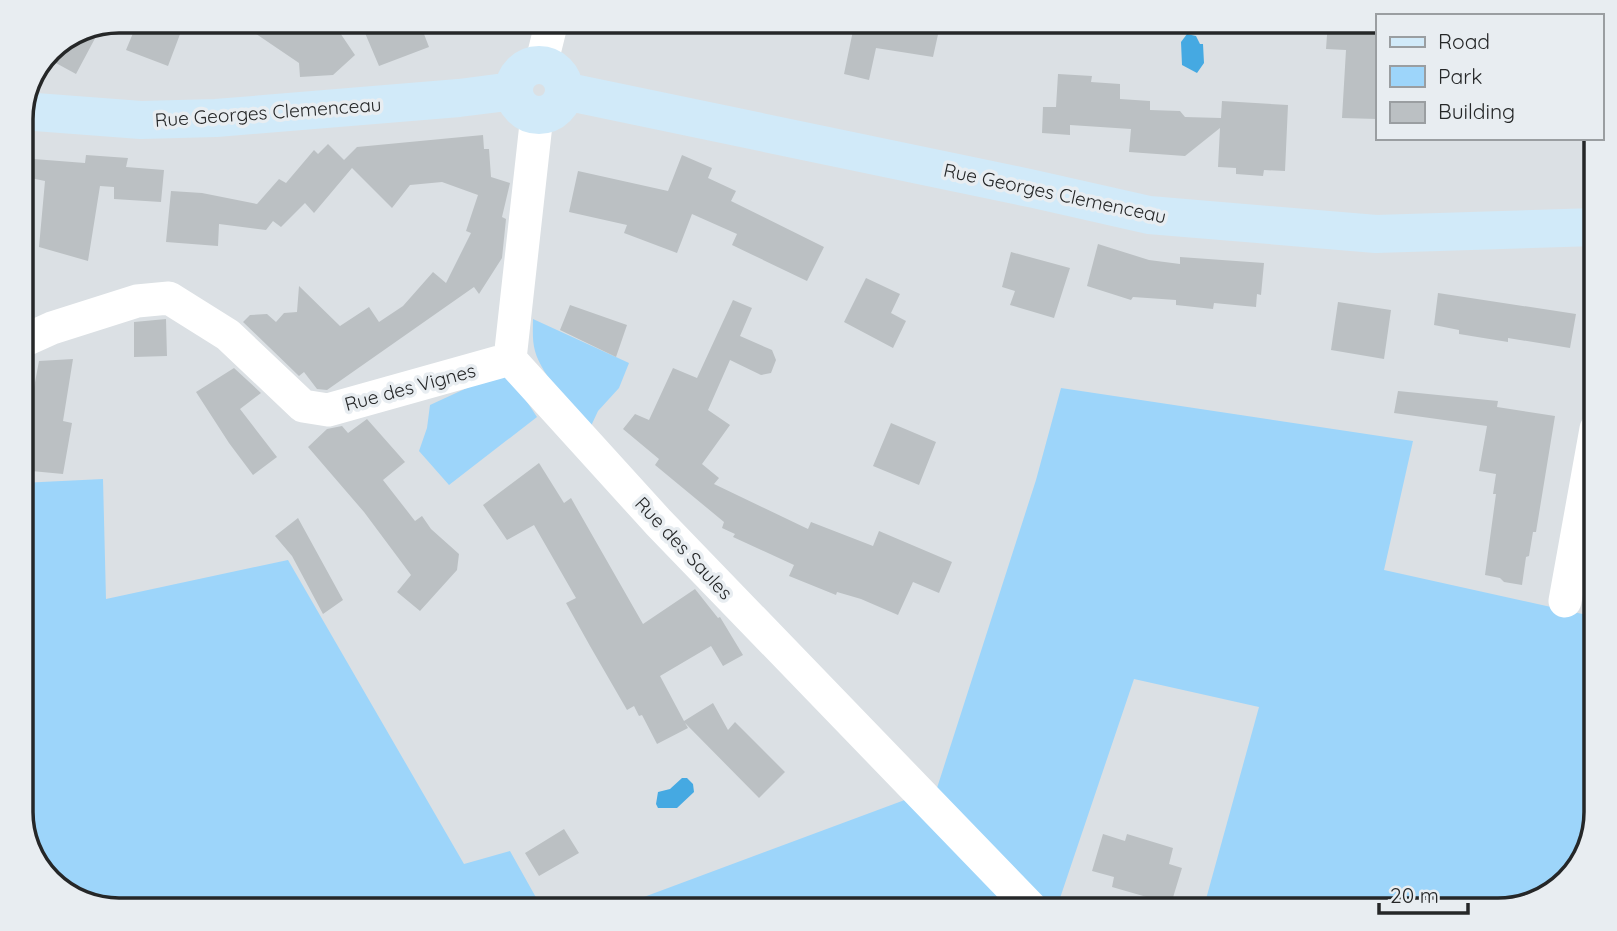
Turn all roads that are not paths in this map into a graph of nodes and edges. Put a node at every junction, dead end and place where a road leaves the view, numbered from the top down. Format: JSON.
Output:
{"nodes":[{"id":1,"x":550,"y":33,"type":"edge"},
{"id":2,"x":539,"y":91,"type":"junction"},
{"id":3,"x":33,"y":112,"type":"edge"},
{"id":4,"x":1584,"y":227,"type":"edge"},
{"id":5,"x":33,"y":337,"type":"edge"},
{"id":6,"x":510,"y":359,"type":"junction"},
{"id":7,"x":1584,"y":496,"type":"edge"},
{"id":8,"x":1565,"y":601,"type":"dead end"},
{"id":9,"x":1021,"y":898,"type":"edge"}],
"edges":[{"from":1,"to":2,"type":"street"},
{"from":2,"to":3,"type":"street","name":"Rue Georges Clemenceau"},
{"from":2,"to":4,"type":"street","name":"Rue Georges Clemenceau"},
{"from":2,"to":6,"type":"street"},
{"from":5,"to":6,"type":"street","name":"Rue des Vignes"},
{"from":6,"to":9,"type":"street","name":"Rue des Saules"},
{"from":7,"to":8,"type":"street"}]}
